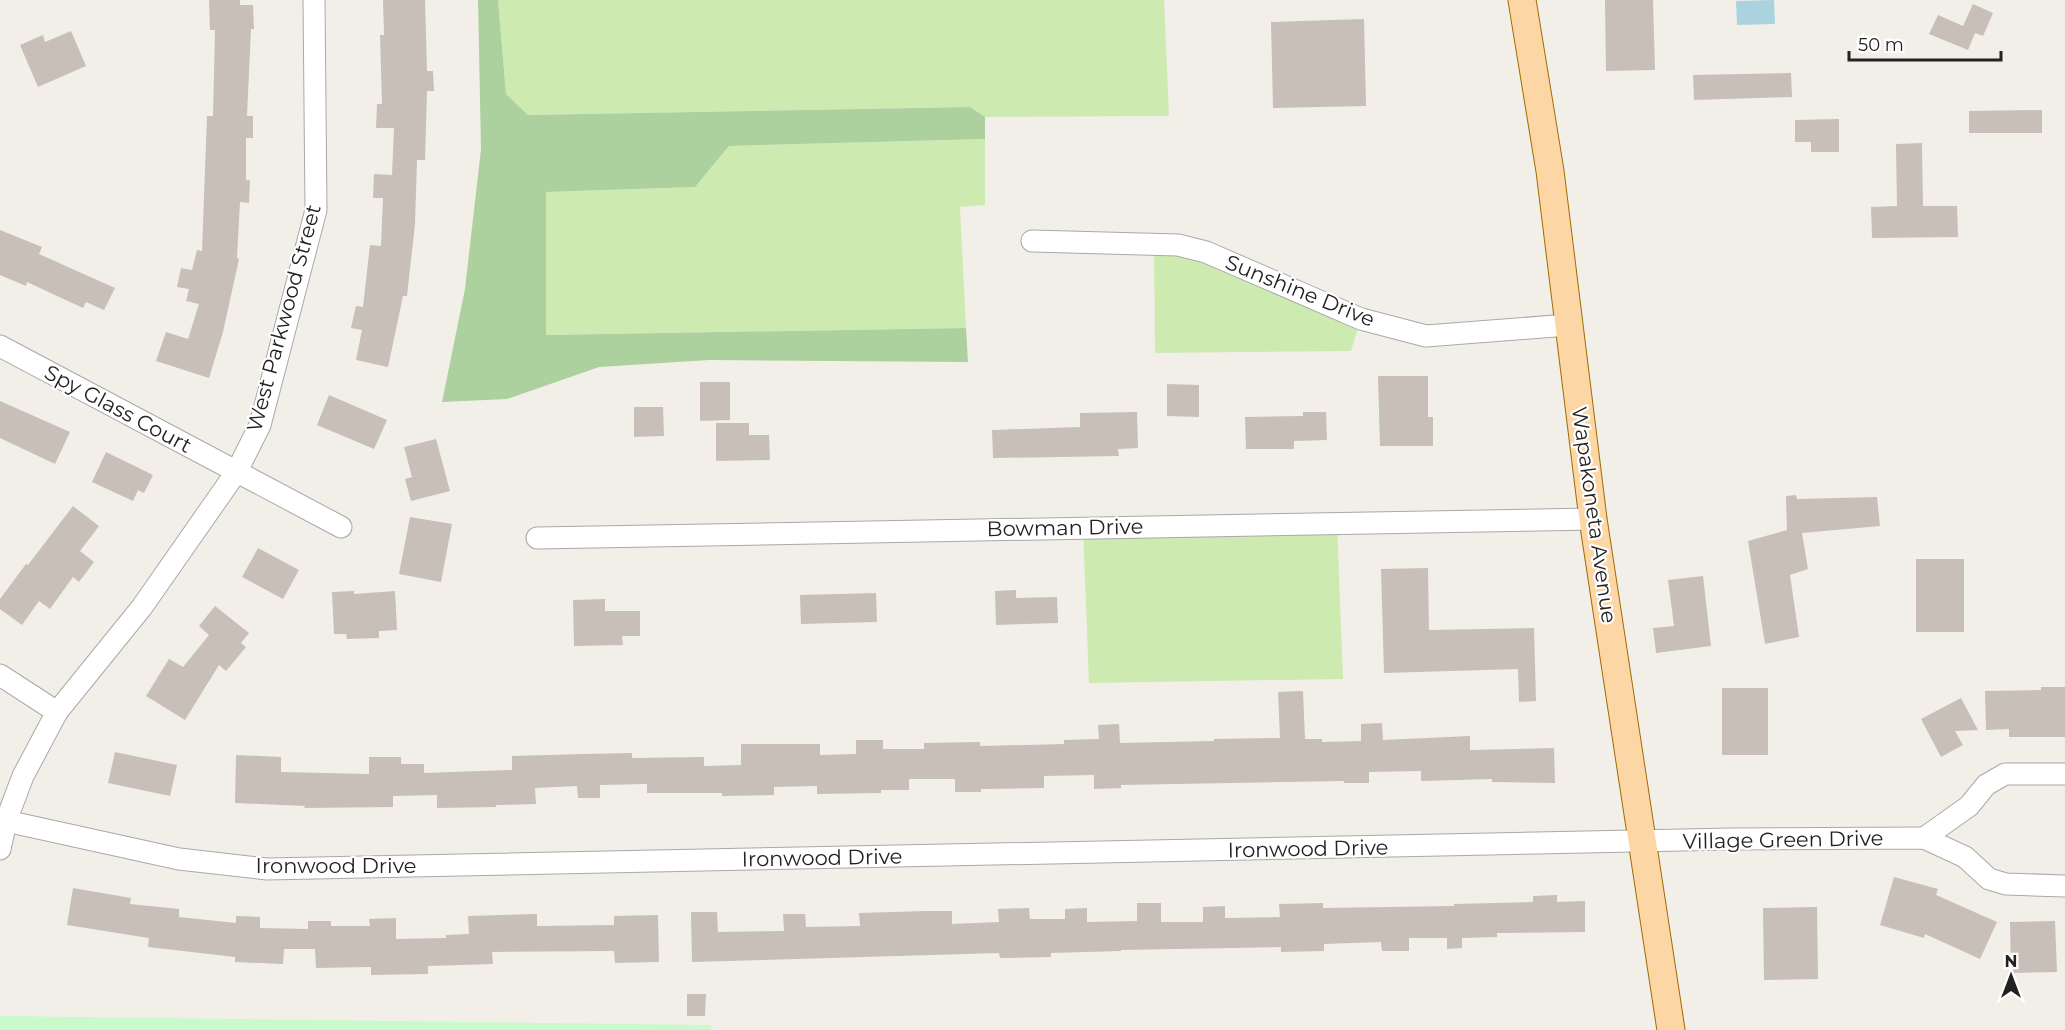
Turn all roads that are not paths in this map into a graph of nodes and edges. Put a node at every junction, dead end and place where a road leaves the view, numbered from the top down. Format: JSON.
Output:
{"nodes":[{"id":1,"x":314,"y":0,"type":"edge"},
{"id":2,"x":1522,"y":0,"type":"edge"},
{"id":3,"x":1032,"y":241,"type":"dead end"},
{"id":4,"x":1568,"y":325,"type":"junction"},
{"id":5,"x":0,"y":346,"type":"edge"},
{"id":6,"x":237,"y":471,"type":"junction"},
{"id":7,"x":1593,"y":519,"type":"junction"},
{"id":8,"x":341,"y":526,"type":"dead end"},
{"id":9,"x":537,"y":538,"type":"dead end"},
{"id":10,"x":0,"y":675,"type":"edge"},
{"id":11,"x":57,"y":712,"type":"junction"},
{"id":12,"x":2065,"y":774,"type":"edge"},
{"id":13,"x":6,"y":821,"type":"junction"},
{"id":14,"x":1924,"y":838,"type":"junction"},
{"id":15,"x":1643,"y":842,"type":"junction"},
{"id":16,"x":0,"y":849,"type":"edge"},
{"id":17,"x":2065,"y":885,"type":"edge"},
{"id":18,"x":1671,"y":1030,"type":"edge"}],
"edges":[{"from":1,"to":6,"type":"street","name":"West Parkwood Street"},
{"from":2,"to":4,"type":"main road","name":"Wapakoneta Avenue"},
{"from":3,"to":4,"type":"street","name":"Sunshine Drive"},
{"from":4,"to":7,"type":"main road","name":"Wapakoneta Avenue"},
{"from":5,"to":6,"type":"street","name":"Spy Glass Court"},
{"from":6,"to":8,"type":"street","name":"Spy Glass Court"},
{"from":6,"to":11,"type":"street","name":"West Parkwood Street"},
{"from":7,"to":9,"type":"street","name":"Bowman Drive"},
{"from":7,"to":15,"type":"main road","name":"Wapakoneta Avenue"},
{"from":10,"to":11,"type":"street"},
{"from":11,"to":13,"type":"street","name":"West Parkwood Street"},
{"from":12,"to":14,"type":"street"},
{"from":13,"to":15,"type":"street","name":"Ironwood Drive"},
{"from":13,"to":16,"type":"street","name":"West Parkwood Street"},
{"from":14,"to":15,"type":"street","name":"Village Green Drive"},
{"from":14,"to":17,"type":"street","name":"Village Green Drive"},
{"from":15,"to":18,"type":"main road","name":"Wapakoneta Avenue"}]}
